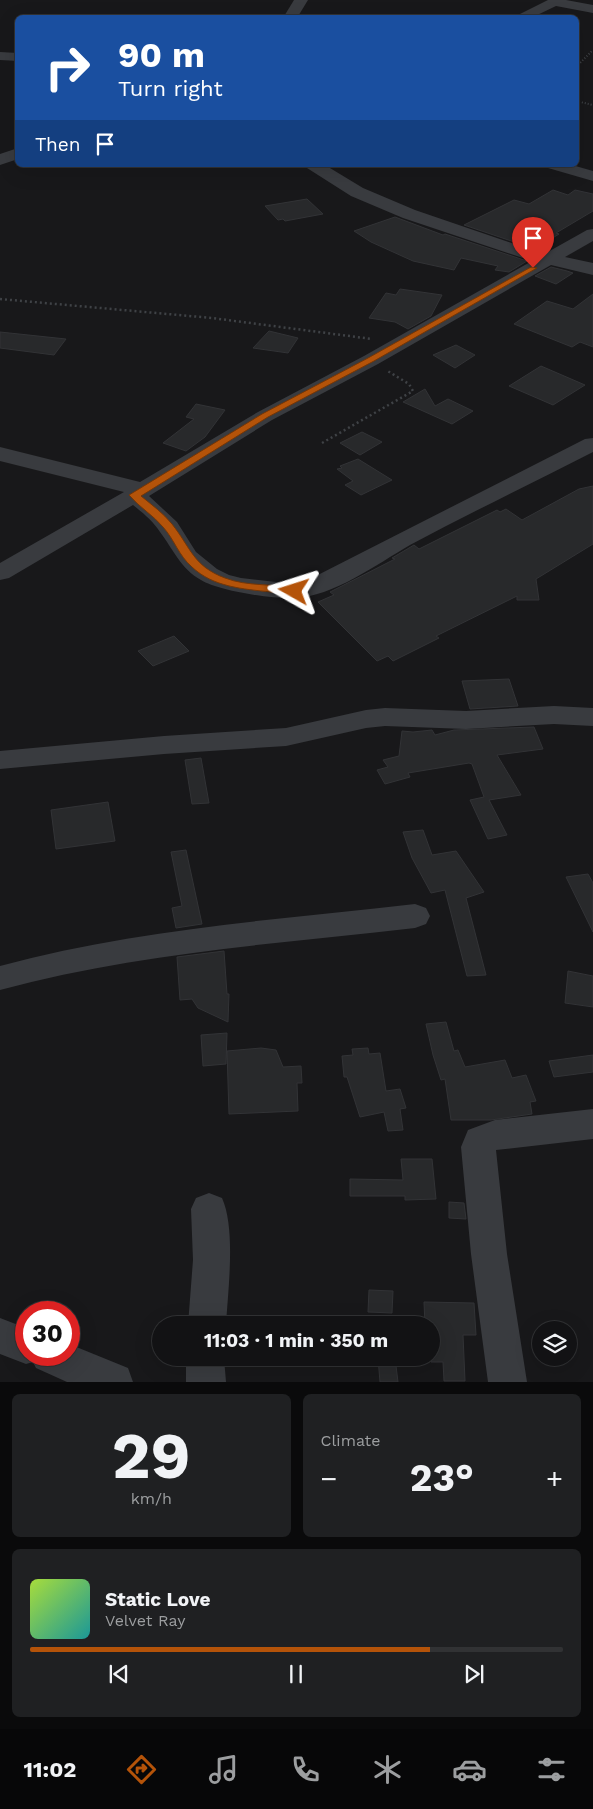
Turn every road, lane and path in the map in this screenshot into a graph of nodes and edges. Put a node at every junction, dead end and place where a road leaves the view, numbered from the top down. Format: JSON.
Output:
{"nodes":[{"id":1,"x":301,"y":0,"type":"edge"},
{"id":2,"x":555,"y":1,"type":"edge"},
{"id":3,"x":593,"y":9,"type":"edge"},
{"id":4,"x":292,"y":15,"type":"edge"},
{"id":5,"x":525,"y":15,"type":"edge"},
{"id":6,"x":593,"y":50,"type":"edge"},
{"id":7,"x":0,"y":56,"type":"edge"},
{"id":8,"x":15,"y":57,"type":"edge"},
{"id":9,"x":579,"y":64,"type":"edge"},
{"id":10,"x":579,"y":102,"type":"edge"},
{"id":11,"x":593,"y":105,"type":"edge"},
{"id":12,"x":15,"y":154,"type":"edge"},
{"id":13,"x":0,"y":160,"type":"edge"},
{"id":14,"x":317,"y":167,"type":"edge"},
{"id":15,"x":561,"y":167,"type":"edge"},
{"id":16,"x":593,"y":176,"type":"edge"},
{"id":17,"x":593,"y":234,"type":"edge"},
{"id":18,"x":549,"y":260,"type":"junction"},
{"id":19,"x":593,"y":269,"type":"edge"},
{"id":20,"x":0,"y":299,"type":"edge"},
{"id":21,"x":401,"y":342,"type":"junction"},
{"id":22,"x":371,"y":360,"type":"junction"},
{"id":23,"x":322,"y":443,"type":"dead end"},
{"id":24,"x":593,"y":444,"type":"edge"},
{"id":25,"x":0,"y":454,"type":"edge"},
{"id":26,"x":139,"y":493,"type":"junction"},
{"id":27,"x":0,"y":573,"type":"edge"},
{"id":28,"x":593,"y":717,"type":"edge"},
{"id":29,"x":0,"y":760,"type":"edge"},
{"id":30,"x":415,"y":916,"type":"dead end"},
{"id":31,"x":0,"y":978,"type":"edge"},
{"id":32,"x":593,"y":1124,"type":"edge"},
{"id":33,"x":209,"y":1209,"type":"dead end"},
{"id":34,"x":208,"y":1316,"type":"edge"},
{"id":35,"x":0,"y":1336,"type":"edge"},
{"id":36,"x":15,"y":1342,"type":"edge"},
{"id":37,"x":76,"y":1366,"type":"edge"},
{"id":38,"x":205,"y":1366,"type":"edge"},
{"id":39,"x":114,"y":1382,"type":"edge"},
{"id":40,"x":206,"y":1382,"type":"edge"},
{"id":41,"x":508,"y":1382,"type":"edge"}],
"edges":[{"from":1,"to":4,"type":"street"},
{"from":2,"to":3,"type":"street"},
{"from":2,"to":5,"type":"street"},
{"from":6,"to":9,"type":"path"},
{"from":7,"to":8,"type":"street"},
{"from":10,"to":11,"type":"path"},
{"from":12,"to":13,"type":"street"},
{"from":14,"to":18,"type":"street"},
{"from":15,"to":16,"type":"street"},
{"from":17,"to":18,"type":"street"},
{"from":18,"to":19,"type":"street"},
{"from":18,"to":21,"type":"street"},
{"from":20,"to":21,"type":"path"},
{"from":21,"to":22,"type":"street"},
{"from":22,"to":23,"type":"path"},
{"from":22,"to":26,"type":"street"},
{"from":24,"to":26,"type":"street"},
{"from":25,"to":26,"type":"street"},
{"from":26,"to":27,"type":"street"},
{"from":28,"to":29,"type":"street"},
{"from":30,"to":31,"type":"street"},
{"from":32,"to":41,"type":"street"},
{"from":33,"to":34,"type":"street"},
{"from":35,"to":36,"type":"street"},
{"from":37,"to":39,"type":"street"},
{"from":38,"to":40,"type":"street"}]}
